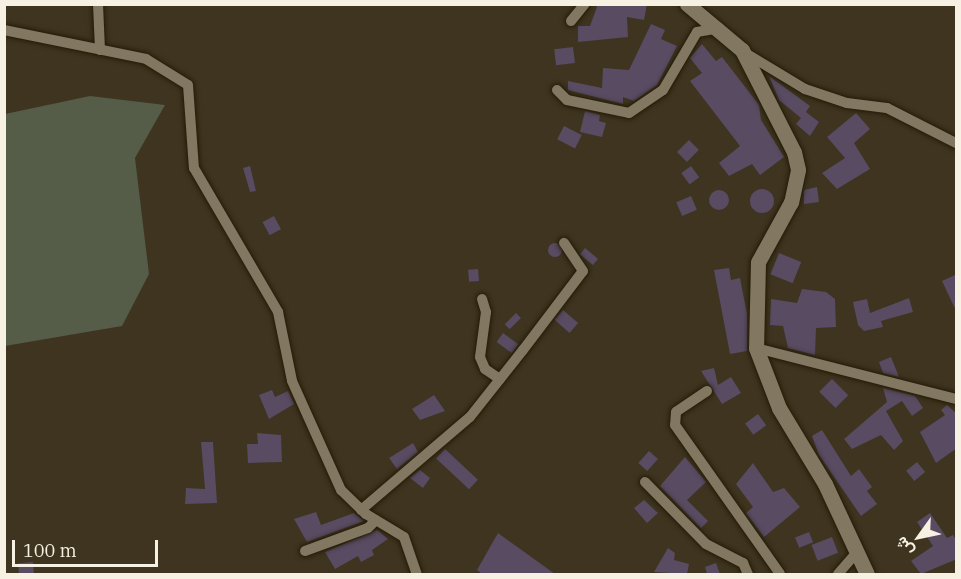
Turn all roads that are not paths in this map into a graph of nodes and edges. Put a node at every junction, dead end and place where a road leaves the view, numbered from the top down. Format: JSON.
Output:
{"nodes":[{"id":1,"x":98,"y":4,"type":"edge"},
{"id":2,"x":585,"y":4,"type":"edge"},
{"id":3,"x":687,"y":4,"type":"edge"},
{"id":4,"x":571,"y":21,"type":"dead end"},
{"id":5,"x":720,"y":28,"type":"junction"},
{"id":6,"x":4,"y":30,"type":"edge"},
{"id":7,"x":100,"y":50,"type":"junction"},
{"id":8,"x":742,"y":51,"type":"junction"},
{"id":9,"x":557,"y":90,"type":"dead end"},
{"id":10,"x":957,"y":143,"type":"edge"},
{"id":11,"x":564,"y":243,"type":"dead end"},
{"id":12,"x":482,"y":299,"type":"dead end"},
{"id":13,"x":756,"y":348,"type":"junction"},
{"id":14,"x":500,"y":378,"type":"junction"},
{"id":15,"x":707,"y":391,"type":"dead end"},
{"id":16,"x":957,"y":399,"type":"edge"},
{"id":17,"x":645,"y":482,"type":"dead end"},
{"id":18,"x":361,"y":510,"type":"junction"},
{"id":19,"x":376,"y":520,"type":"junction"},
{"id":20,"x":305,"y":551,"type":"dead end"},
{"id":21,"x":858,"y":551,"type":"junction"},
{"id":22,"x":417,"y":574,"type":"edge"},
{"id":23,"x":748,"y":574,"type":"edge"},
{"id":24,"x":780,"y":574,"type":"edge"},
{"id":25,"x":838,"y":574,"type":"edge"},
{"id":26,"x":867,"y":574,"type":"edge"}],
"edges":[{"from":1,"to":7,"type":"street"},
{"from":2,"to":4,"type":"street"},
{"from":3,"to":5,"type":"main road"},
{"from":5,"to":8,"type":"main road"},
{"from":5,"to":9,"type":"street"},
{"from":6,"to":7,"type":"street"},
{"from":7,"to":18,"type":"street"},
{"from":8,"to":10,"type":"street"},
{"from":8,"to":13,"type":"main road"},
{"from":11,"to":14,"type":"street"},
{"from":12,"to":14,"type":"street"},
{"from":13,"to":16,"type":"street"},
{"from":13,"to":21,"type":"main road"},
{"from":14,"to":18,"type":"street"},
{"from":15,"to":24,"type":"street"},
{"from":17,"to":23,"type":"street"},
{"from":18,"to":19,"type":"street"},
{"from":19,"to":20,"type":"street"},
{"from":19,"to":22,"type":"street"},
{"from":21,"to":25,"type":"street"},
{"from":21,"to":26,"type":"main road"}]}
